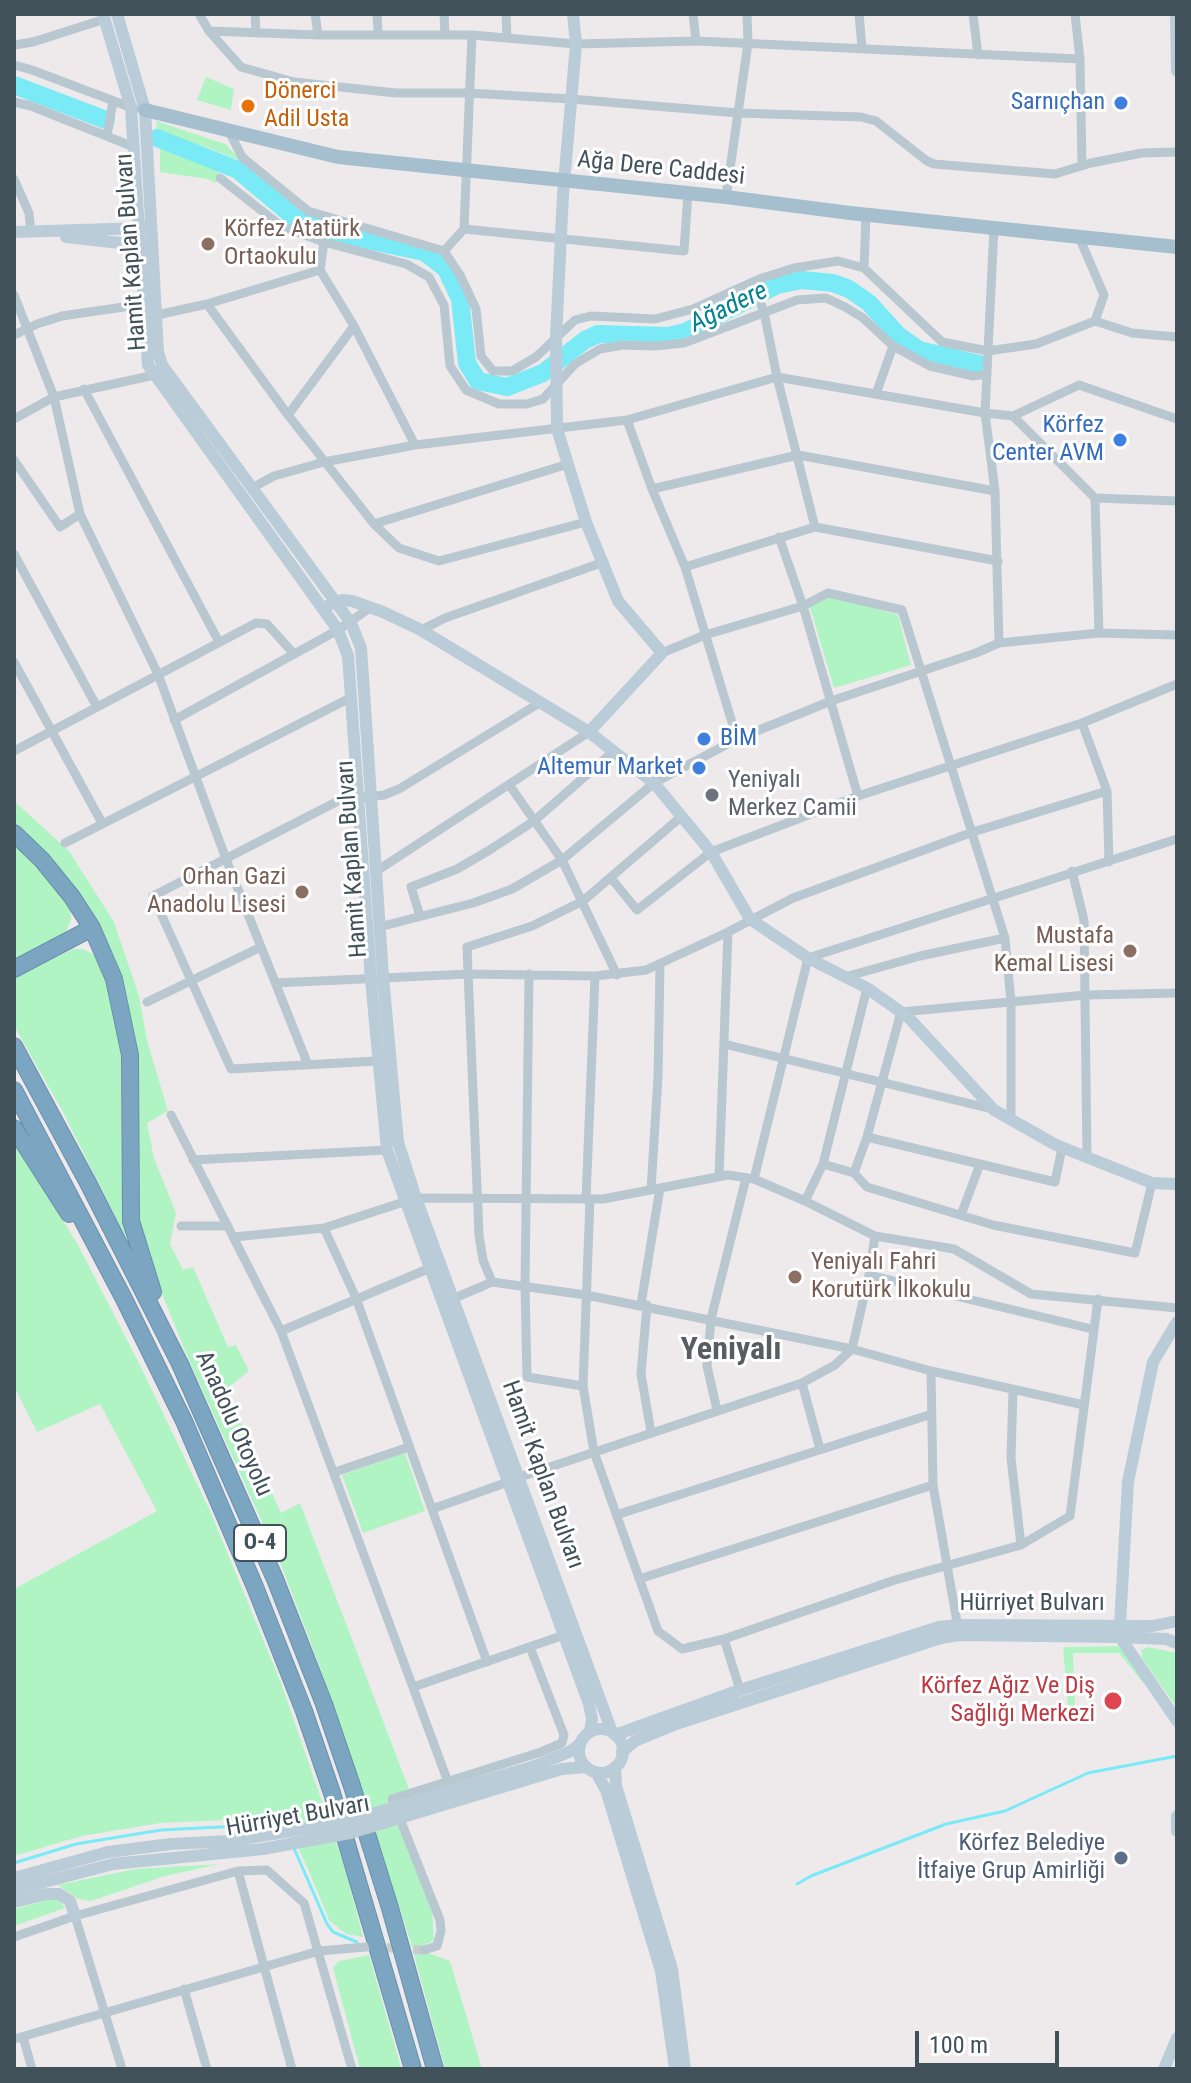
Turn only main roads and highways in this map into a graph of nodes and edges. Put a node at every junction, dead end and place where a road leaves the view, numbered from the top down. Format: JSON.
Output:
{"nodes":[{"id":1,"x":573,"y":14,"type":"edge"},
{"id":2,"x":1176,"y":14,"type":"edge"},
{"id":3,"x":108,"y":16,"type":"edge"},
{"id":4,"x":1177,"y":71,"type":"edge"},
{"id":5,"x":138,"y":109,"type":"junction"},
{"id":6,"x":564,"y":182,"type":"junction"},
{"id":7,"x":146,"y":228,"type":"junction"},
{"id":8,"x":14,"y":232,"type":"edge"},
{"id":9,"x":31,"y":232,"type":"junction"},
{"id":10,"x":146,"y":245,"type":"junction"},
{"id":11,"x":1177,"y":247,"type":"edge"},
{"id":12,"x":160,"y":374,"type":"junction"},
{"id":13,"x":335,"y":601,"type":"junction"},
{"id":14,"x":323,"y":609,"type":"junction"},
{"id":15,"x":589,"y":732,"type":"junction"},
{"id":16,"x":363,"y":796,"type":"junction"},
{"id":17,"x":14,"y":833,"type":"edge"},
{"id":18,"x":92,"y":928,"type":"junction"},
{"id":19,"x":14,"y":969,"type":"edge"},
{"id":20,"x":377,"y":978,"type":"junction"},
{"id":21,"x":14,"y":1046,"type":"edge"},
{"id":22,"x":14,"y":1090,"type":"edge"},
{"id":23,"x":14,"y":1128,"type":"edge"},
{"id":24,"x":1177,"y":1184,"type":"edge"},
{"id":25,"x":410,"y":1200,"type":"junction"},
{"id":26,"x":124,"y":1299,"type":"junction"},
{"id":27,"x":449,"y":1301,"type":"junction"},
{"id":28,"x":1177,"y":1322,"type":"edge"},
{"id":29,"x":180,"y":1364,"type":"junction"},
{"id":30,"x":514,"y":1480,"type":"junction"},
{"id":31,"x":1177,"y":1621,"type":"edge"},
{"id":32,"x":958,"y":1630,"type":"junction"},
{"id":33,"x":1120,"y":1631,"type":"junction"},
{"id":34,"x":1177,"y":1643,"type":"edge"},
{"id":35,"x":1177,"y":1721,"type":"edge"},
{"id":36,"x":590,"y":1732,"type":"junction"},
{"id":37,"x":613,"y":1733,"type":"junction"},
{"id":38,"x":580,"y":1744,"type":"junction"},
{"id":39,"x":622,"y":1752,"type":"junction"},
{"id":40,"x":615,"y":1767,"type":"junction"},
{"id":41,"x":591,"y":1769,"type":"junction"},
{"id":42,"x":1177,"y":1816,"type":"edge"},
{"id":43,"x":1176,"y":1831,"type":"edge"},
{"id":44,"x":110,"y":1858,"type":"junction"},
{"id":45,"x":14,"y":1878,"type":"edge"},
{"id":46,"x":14,"y":1890,"type":"edge"},
{"id":47,"x":14,"y":1902,"type":"edge"},
{"id":48,"x":75,"y":1916,"type":"road end"},
{"id":49,"x":1177,"y":2038,"type":"edge"},
{"id":50,"x":413,"y":2069,"type":"edge"},
{"id":51,"x":435,"y":2069,"type":"edge"},
{"id":52,"x":675,"y":2069,"type":"edge"},
{"id":53,"x":685,"y":2069,"type":"edge"},
{"id":54,"x":1164,"y":2069,"type":"edge"}],
"edges":[{"from":1,"to":6,"type":"main road"},
{"from":2,"to":4,"type":"main road"},
{"from":3,"to":5,"type":"main road","name":"Hamit Kaplan Bulvarı"},
{"from":5,"to":6,"type":"main road","name":"Ağa Dere Caddesi"},
{"from":5,"to":7,"type":"main road","name":"Hamit Kaplan Bulvarı"},
{"from":5,"to":7,"type":"main road","name":"Hamit Kaplan Bulvarı"},
{"from":6,"to":11,"type":"main road","name":"Ağa Dere Caddesi"},
{"from":6,"to":15,"type":"main road"},
{"from":7,"to":9,"type":"main road"},
{"from":7,"to":10,"type":"main road","name":"Hamit Kaplan Bulvarı"},
{"from":8,"to":9,"type":"main road"},
{"from":9,"to":10,"type":"main road"},
{"from":10,"to":12,"type":"main road","name":"Hamit Kaplan Bulvarı"},
{"from":10,"to":12,"type":"main road","name":"Hamit Kaplan Bulvarı"},
{"from":12,"to":13,"type":"main road","name":"Hamit Kaplan Bulvarı"},
{"from":12,"to":14,"type":"main road","name":"Hamit Kaplan Bulvarı"},
{"from":13,"to":14,"type":"main road"},
{"from":13,"to":15,"type":"main road"},
{"from":13,"to":16,"type":"main road","name":"Hamit Kaplan Bulvarı"},
{"from":14,"to":16,"type":"main road","name":"Hamit Kaplan Bulvarı"},
{"from":15,"to":24,"type":"main road"},
{"from":16,"to":20,"type":"main road","name":"Hamit Kaplan Bulvarı"},
{"from":16,"to":20,"type":"main road","name":"Hamit Kaplan Bulvarı"},
{"from":17,"to":18,"type":"highway"},
{"from":18,"to":19,"type":"highway"},
{"from":18,"to":29,"type":"highway"},
{"from":20,"to":25,"type":"main road","name":"Hamit Kaplan Bulvarı"},
{"from":20,"to":25,"type":"main road","name":"Hamit Kaplan Bulvarı"},
{"from":21,"to":29,"type":"highway","name":"Anadolu Otoyolu","number":"O-4"},
{"from":22,"to":26,"type":"highway","name":"Anadolu Otoyolu","number":"O-4"},
{"from":23,"to":26,"type":"highway"},
{"from":25,"to":27,"type":"main road","name":"Hamit Kaplan Bulvarı"},
{"from":25,"to":27,"type":"main road","name":"Hamit Kaplan Bulvarı"},
{"from":26,"to":50,"type":"highway","name":"Anadolu Otoyolu","number":"O-4"},
{"from":27,"to":30,"type":"main road","name":"Hamit Kaplan Bulvarı"},
{"from":28,"to":33,"type":"main road"},
{"from":29,"to":51,"type":"highway","name":"Anadolu Otoyolu","number":"O-4"},
{"from":30,"to":36,"type":"main road","name":"Hamit Kaplan Bulvarı"},
{"from":30,"to":37,"type":"main road","name":"Hamit Kaplan Bulvarı"},
{"from":31,"to":33,"type":"main road","name":"Hürriyet Bulvarı"},
{"from":32,"to":33,"type":"main road","name":"Hürriyet Bulvarı"},
{"from":32,"to":37,"type":"main road","name":"Hürriyet Bulvarı"},
{"from":32,"to":39,"type":"main road","name":"Hürriyet Bulvarı"},
{"from":33,"to":34,"type":"main road","name":"Hürriyet Bulvarı"},
{"from":33,"to":35,"type":"main road"},
{"from":36,"to":37,"type":"main road"},
{"from":36,"to":38,"type":"main road"},
{"from":37,"to":39,"type":"main road"},
{"from":38,"to":41,"type":"main road"},
{"from":38,"to":44,"type":"main road","name":"Hürriyet Bulvarı","bridge":true},
{"from":39,"to":40,"type":"main road"},
{"from":40,"to":41,"type":"main road"},
{"from":40,"to":53,"type":"main road"},
{"from":41,"to":44,"type":"main road","name":"Hürriyet Bulvarı","bridge":true},
{"from":41,"to":52,"type":"main road"},
{"from":42,"to":43,"type":"main road"},
{"from":44,"to":45,"type":"main road","name":"Hürriyet Bulvarı"},
{"from":44,"to":46,"type":"main road","name":"Hürriyet Bulvarı"},
{"from":47,"to":48,"type":"main road"},
{"from":49,"to":54,"type":"main road"}]}
